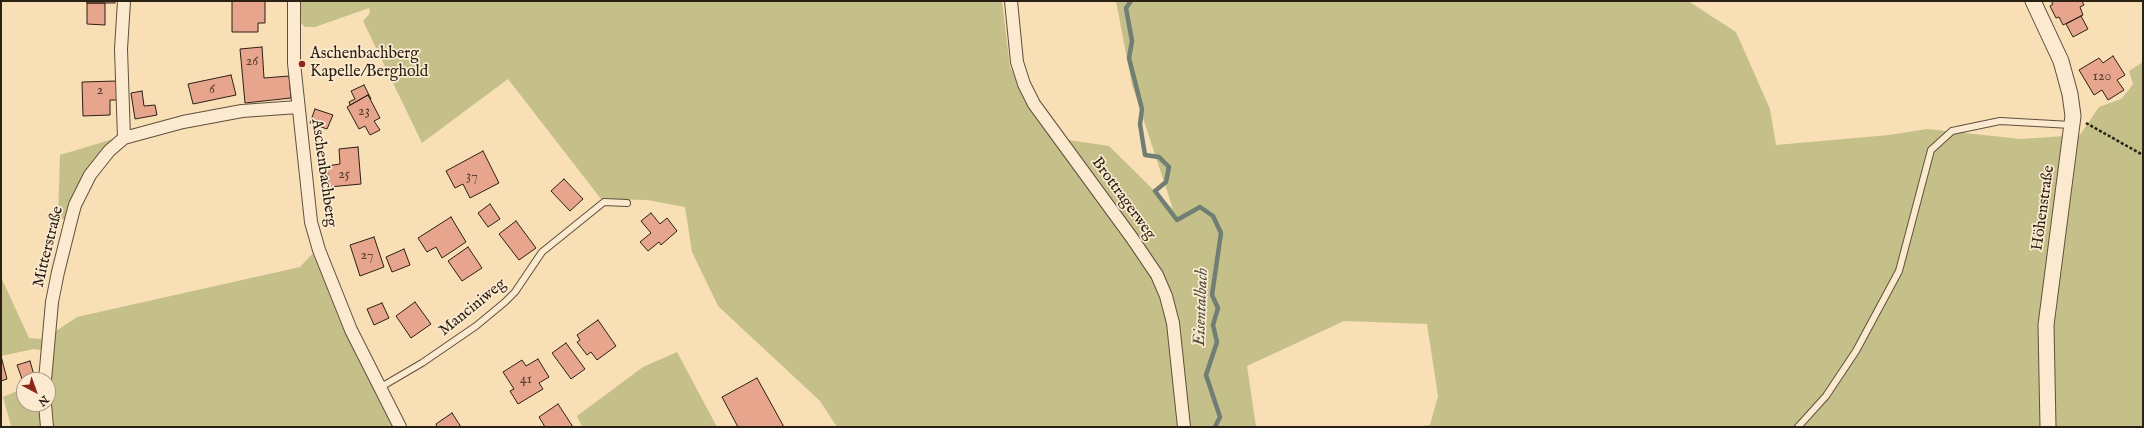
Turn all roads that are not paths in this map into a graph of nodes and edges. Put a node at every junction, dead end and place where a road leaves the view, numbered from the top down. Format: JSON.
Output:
{"nodes":[{"id":1,"x":124,"y":1,"type":"edge"},
{"id":2,"x":294,"y":1,"type":"edge"},
{"id":3,"x":1011,"y":1,"type":"edge"},
{"id":4,"x":2033,"y":1,"type":"edge"},
{"id":5,"x":298,"y":107,"type":"junction"},
{"id":6,"x":2073,"y":121,"type":"junction"},
{"id":7,"x":124,"y":138,"type":"junction"},
{"id":8,"x":627,"y":203,"type":"dead end"},
{"id":9,"x":46,"y":372,"type":"edge"},
{"id":10,"x":381,"y":387,"type":"junction"},
{"id":11,"x":46,"y":412,"type":"edge"},
{"id":12,"x":47,"y":427,"type":"edge"},
{"id":13,"x":400,"y":427,"type":"edge"},
{"id":14,"x":1184,"y":427,"type":"edge"},
{"id":15,"x":1798,"y":427,"type":"edge"},
{"id":16,"x":2048,"y":427,"type":"edge"}],
"edges":[{"from":1,"to":7,"type":"street"},
{"from":2,"to":5,"type":"street","name":"Aschenbachberg"},
{"from":3,"to":14,"type":"street","name":"Brottragerweg"},
{"from":4,"to":6,"type":"street","name":"Höhenstraße"},
{"from":5,"to":7,"type":"street","name":"Mitterstraße"},
{"from":5,"to":10,"type":"street","name":"Aschenbachberg"},
{"from":6,"to":15,"type":"lane"},
{"from":6,"to":16,"type":"street","name":"Höhenstraße"},
{"from":7,"to":9,"type":"street","name":"Mitterstraße"},
{"from":8,"to":10,"type":"lane","name":"Manciniweg"},
{"from":10,"to":13,"type":"street","name":"Aschenbachberg"},
{"from":11,"to":12,"type":"street"}]}
